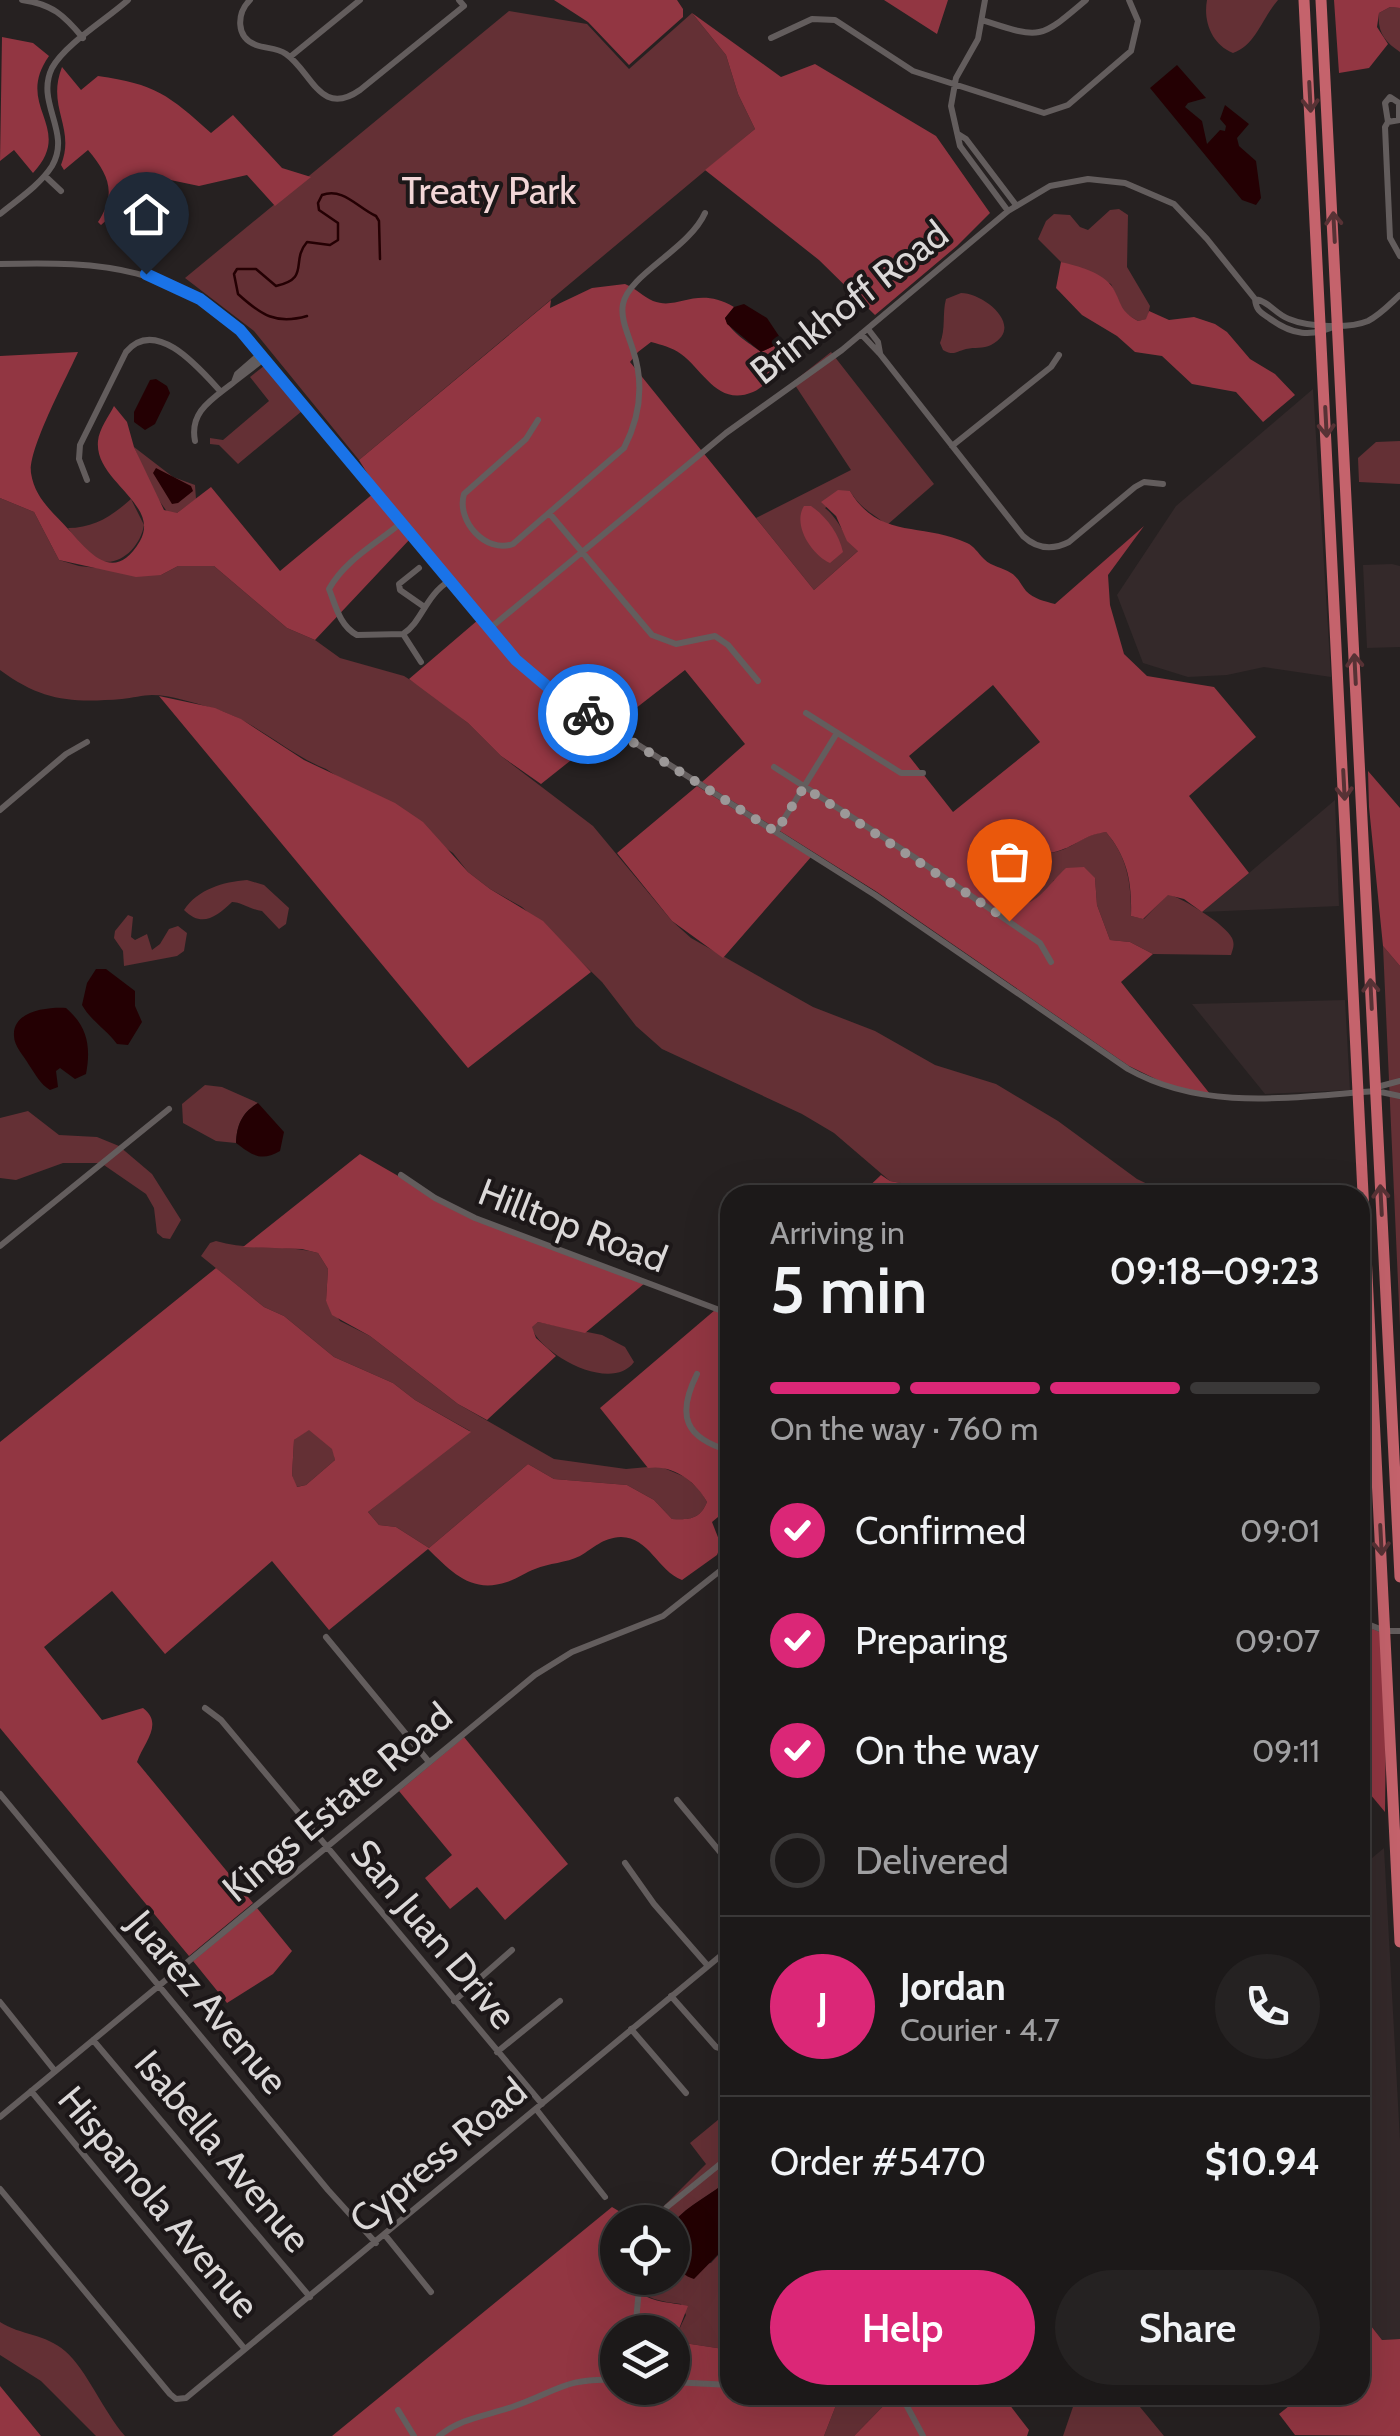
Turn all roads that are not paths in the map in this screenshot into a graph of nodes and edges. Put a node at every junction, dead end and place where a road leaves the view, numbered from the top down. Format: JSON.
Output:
{"nodes":[{"id":1,"x":22,"y":0,"type":"edge"},
{"id":2,"x":128,"y":0,"type":"edge"},
{"id":3,"x":250,"y":0,"type":"edge"},
{"id":4,"x":360,"y":0,"type":"edge"},
{"id":5,"x":985,"y":0,"type":"edge"},
{"id":6,"x":1086,"y":0,"type":"edge"},
{"id":7,"x":1129,"y":0,"type":"edge"},
{"id":8,"x":1304,"y":0,"type":"edge"},
{"id":9,"x":1321,"y":0,"type":"edge"},
{"id":10,"x":465,"y":2,"type":"edge"},
{"id":11,"x":982,"y":20,"type":"junction"},
{"id":12,"x":83,"y":38,"type":"junction"},
{"id":13,"x":771,"y":38,"type":"dead end"},
{"id":14,"x":290,"y":57,"type":"junction"},
{"id":15,"x":954,"y":85,"type":"junction"},
{"id":16,"x":1399,"y":120,"type":"edge"},
{"id":17,"x":1388,"y":122,"type":"junction"},
{"id":18,"x":957,"y":134,"type":"junction"},
{"id":19,"x":45,"y":176,"type":"junction"},
{"id":20,"x":61,"y":190,"type":"dead end"},
{"id":21,"x":1016,"y":205,"type":"junction"},
{"id":22,"x":1008,"y":211,"type":"junction"},
{"id":23,"x":705,"y":213,"type":"dead end"},
{"id":24,"x":0,"y":214,"type":"edge"},
{"id":25,"x":1400,"y":256,"type":"edge"},
{"id":26,"x":0,"y":264,"type":"edge"},
{"id":27,"x":1400,"y":295,"type":"edge"},
{"id":28,"x":1338,"y":325,"type":"junction"},
{"id":29,"x":1321,"y":328,"type":"junction"},
{"id":30,"x":864,"y":332,"type":"junction"},
{"id":31,"x":1059,"y":355,"type":"dead end"},
{"id":32,"x":263,"y":356,"type":"junction"},
{"id":33,"x":221,"y":392,"type":"junction"},
{"id":34,"x":538,"y":420,"type":"dead end"},
{"id":35,"x":194,"y":442,"type":"dead end"},
{"id":36,"x":952,"y":446,"type":"junction"},
{"id":37,"x":88,"y":480,"type":"dead end"},
{"id":38,"x":1163,"y":484,"type":"dead end"},
{"id":39,"x":550,"y":514,"type":"junction"},
{"id":40,"x":402,"y":523,"type":"junction"},
{"id":41,"x":582,"y":552,"type":"junction"},
{"id":42,"x":419,"y":568,"type":"dead end"},
{"id":43,"x":448,"y":580,"type":"junction"},
{"id":44,"x":424,"y":606,"type":"junction"},
{"id":45,"x":1336,"y":618,"type":"junction"},
{"id":46,"x":1353,"y":618,"type":"junction"},
{"id":47,"x":490,"y":629,"type":"junction"},
{"id":48,"x":403,"y":634,"type":"junction"},
{"id":49,"x":422,"y":662,"type":"dead end"},
{"id":50,"x":758,"y":681,"type":"dead end"},
{"id":51,"x":806,"y":713,"type":"dead end"},
{"id":52,"x":837,"y":733,"type":"junction"},
{"id":53,"x":87,"y":742,"type":"dead end"},
{"id":54,"x":774,"y":767,"type":"dead end"},
{"id":55,"x":923,"y":773,"type":"dead end"},
{"id":56,"x":804,"y":787,"type":"junction"},
{"id":57,"x":0,"y":810,"type":"edge"},
{"id":58,"x":776,"y":832,"type":"junction"},
{"id":59,"x":1050,"y":962,"type":"dead end"},
{"id":60,"x":1400,"y":1081,"type":"edge"},
{"id":61,"x":1376,"y":1089,"type":"junction"},
{"id":62,"x":1359,"y":1092,"type":"junction"},
{"id":63,"x":1400,"y":1096,"type":"edge"},
{"id":64,"x":169,"y":1109,"type":"dead end"},
{"id":65,"x":401,"y":1175,"type":"dead end"},
{"id":66,"x":1362,"y":1185,"type":"edge"},
{"id":67,"x":0,"y":1246,"type":"edge"},
{"id":68,"x":720,"y":1310,"type":"edge"},
{"id":69,"x":697,"y":1374,"type":"dead end"},
{"id":70,"x":1370,"y":1439,"type":"edge"},
{"id":71,"x":720,"y":1447,"type":"edge"},
{"id":72,"x":720,"y":1572,"type":"edge"},
{"id":73,"x":1400,"y":1577,"type":"edge"},
{"id":74,"x":1370,"y":1624,"type":"edge"},
{"id":75,"x":1386,"y":1631,"type":"junction"},
{"id":76,"x":1400,"y":1631,"type":"edge"},
{"id":77,"x":326,"y":1637,"type":"dead end"},
{"id":78,"x":205,"y":1708,"type":"dead end"},
{"id":79,"x":429,"y":1762,"type":"junction"},
{"id":80,"x":0,"y":1794,"type":"edge"},
{"id":81,"x":677,"y":1800,"type":"dead end"},
{"id":82,"x":326,"y":1847,"type":"junction"},
{"id":83,"x":720,"y":1852,"type":"edge"},
{"id":84,"x":625,"y":1863,"type":"dead end"},
{"id":85,"x":1400,"y":1942,"type":"edge"},
{"id":86,"x":512,"y":1950,"type":"dead end"},
{"id":87,"x":720,"y":1956,"type":"edge"},
{"id":88,"x":708,"y":1966,"type":"junction"},
{"id":89,"x":159,"y":1985,"type":"junction"},
{"id":90,"x":671,"y":1996,"type":"junction"},
{"id":91,"x":454,"y":2000,"type":"junction"},
{"id":92,"x":560,"y":2001,"type":"dead end"},
{"id":93,"x":0,"y":2002,"type":"edge"},
{"id":94,"x":630,"y":2028,"type":"junction"},
{"id":95,"x":92,"y":2040,"type":"junction"},
{"id":96,"x":720,"y":2048,"type":"edge"},
{"id":97,"x":497,"y":2052,"type":"junction"},
{"id":98,"x":55,"y":2071,"type":"junction"},
{"id":99,"x":31,"y":2091,"type":"junction"},
{"id":100,"x":686,"y":2093,"type":"dead end"},
{"id":101,"x":539,"y":2107,"type":"junction"},
{"id":102,"x":0,"y":2117,"type":"edge"},
{"id":103,"x":720,"y":2164,"type":"edge"},
{"id":104,"x":0,"y":2189,"type":"edge"},
{"id":105,"x":605,"y":2197,"type":"dead end"},
{"id":106,"x":671,"y":2205,"type":"edge"},
{"id":107,"x":385,"y":2235,"type":"junction"},
{"id":108,"x":376,"y":2243,"type":"junction"},
{"id":109,"x":431,"y":2292,"type":"dead end"},
{"id":110,"x":310,"y":2297,"type":"junction"},
{"id":111,"x":244,"y":2348,"type":"junction"},
{"id":112,"x":600,"y":2380,"type":"edge"},
{"id":113,"x":690,"y":2383,"type":"edge"},
{"id":114,"x":720,"y":2384,"type":"edge"},
{"id":115,"x":906,"y":2405,"type":"edge"},
{"id":116,"x":398,"y":2410,"type":"dead end"},
{"id":117,"x":414,"y":2436,"type":"edge"},
{"id":118,"x":439,"y":2436,"type":"edge"},
{"id":119,"x":923,"y":2436,"type":"edge"}],
"edges":[{"from":1,"to":12,"type":"street"},
{"from":2,"to":12,"type":"street"},
{"from":3,"to":14,"type":"street"},
{"from":4,"to":14,"type":"street"},
{"from":5,"to":11,"type":"street"},
{"from":6,"to":11,"type":"street"},
{"from":7,"to":15,"type":"street"},
{"from":8,"to":29,"type":"highway","one_way":true},
{"from":28,"to":9,"type":"highway","one_way":true},
{"from":10,"to":14,"type":"street"},
{"from":11,"to":15,"type":"street"},
{"from":12,"to":19,"type":"street"},
{"from":13,"to":15,"type":"street"},
{"from":15,"to":18,"type":"street"},
{"from":16,"to":17,"type":"street"},
{"from":16,"to":17,"type":"street"},
{"from":17,"to":25,"type":"street"},
{"from":18,"to":21,"type":"street"},
{"from":18,"to":22,"type":"street"},
{"from":19,"to":20,"type":"street"},
{"from":19,"to":24,"type":"street"},
{"from":21,"to":22,"type":"street","name":"Brinkhoff Road"},
{"from":21,"to":29,"type":"street","name":"Brinkhoff Road"},
{"from":22,"to":30,"type":"street","name":"Brinkhoff Road"},
{"from":23,"to":39,"type":"street"},
{"from":26,"to":32,"type":"street"},
{"from":27,"to":28,"type":"street"},
{"from":28,"to":29,"type":"street","name":"Brinkhoff Road"},
{"from":28,"to":46,"type":"highway"},
{"from":29,"to":45,"type":"highway","one_way":true},
{"from":30,"to":36,"type":"street"},
{"from":30,"to":41,"type":"street","name":"Brinkhoff Road"},
{"from":31,"to":36,"type":"street"},
{"from":32,"to":33,"type":"street"},
{"from":32,"to":40,"type":"street"},
{"from":33,"to":35,"type":"street"},
{"from":33,"to":37,"type":"street"},
{"from":34,"to":39,"type":"street"},
{"from":36,"to":38,"type":"street"},
{"from":39,"to":41,"type":"street"},
{"from":40,"to":43,"type":"street"},
{"from":40,"to":48,"type":"street"},
{"from":41,"to":47,"type":"street","name":"Brinkhoff Road"},
{"from":41,"to":50,"type":"street"},
{"from":42,"to":44,"type":"street"},
{"from":43,"to":44,"type":"street"},
{"from":43,"to":47,"type":"street"},
{"from":44,"to":48,"type":"street"},
{"from":45,"to":46,"type":"street"},
{"from":45,"to":62,"type":"highway","one_way":true},
{"from":61,"to":46,"type":"highway","one_way":true},
{"from":47,"to":58,"type":"street"},
{"from":48,"to":49,"type":"street"},
{"from":51,"to":52,"type":"street"},
{"from":52,"to":55,"type":"street"},
{"from":52,"to":56,"type":"street"},
{"from":53,"to":57,"type":"street"},
{"from":54,"to":56,"type":"street"},
{"from":56,"to":58,"type":"street"},
{"from":56,"to":59,"type":"street"},
{"from":58,"to":62,"type":"street"},
{"from":60,"to":61,"type":"street"},
{"from":61,"to":62,"type":"street"},
{"from":61,"to":63,"type":"street"},
{"from":73,"to":61,"type":"highway","one_way":true},
{"from":62,"to":66,"type":"highway"},
{"from":64,"to":67,"type":"street"},
{"from":65,"to":68,"type":"street","name":"Hilltop Road"},
{"from":69,"to":71,"type":"street"},
{"from":70,"to":75,"type":"highway","one_way":true},
{"from":72,"to":79,"type":"street","name":"Kings Estate Road"},
{"from":74,"to":75,"type":"street"},
{"from":75,"to":76,"type":"street"},
{"from":75,"to":85,"type":"highway"},
{"from":77,"to":79,"type":"street"},
{"from":78,"to":82,"type":"street","name":"San Juan Drive"},
{"from":79,"to":82,"type":"street","name":"Kings Estate Road"},
{"from":80,"to":89,"type":"street","name":"Juarez Avenue"},
{"from":81,"to":83,"type":"street"},
{"from":82,"to":89,"type":"street","name":"Kings Estate Road"},
{"from":82,"to":91,"type":"street","name":"San Juan Drive"},
{"from":84,"to":88,"type":"street"},
{"from":86,"to":91,"type":"street"},
{"from":87,"to":88,"type":"street","name":"Cypress Road"},
{"from":88,"to":90,"type":"street","name":"Cypress Road"},
{"from":89,"to":95,"type":"street","name":"Kings Estate Road"},
{"from":89,"to":108,"type":"street","name":"Juarez Avenue"},
{"from":90,"to":94,"type":"street","name":"Cypress Road"},
{"from":90,"to":96,"type":"street"},
{"from":91,"to":97,"type":"street","name":"San Juan Drive"},
{"from":92,"to":97,"type":"street"},
{"from":93,"to":98,"type":"street"},
{"from":94,"to":100,"type":"street"},
{"from":94,"to":101,"type":"street","name":"Cypress Road"},
{"from":95,"to":98,"type":"street","name":"Kings Estate Road"},
{"from":95,"to":110,"type":"street","name":"Isabella Avenue"},
{"from":97,"to":101,"type":"street","name":"San Juan Drive"},
{"from":98,"to":99,"type":"street","name":"Kings Estate Road"},
{"from":99,"to":102,"type":"street","name":"Kings Estate Road"},
{"from":99,"to":111,"type":"street","name":"Hispanola Avenue"},
{"from":101,"to":105,"type":"street","name":"San Juan Drive"},
{"from":101,"to":107,"type":"street","name":"Cypress Road"},
{"from":103,"to":106,"type":"street"},
{"from":104,"to":111,"type":"street","name":"Cypress Road"},
{"from":107,"to":108,"type":"street","name":"Cypress Road"},
{"from":107,"to":109,"type":"street"},
{"from":108,"to":110,"type":"street","name":"Cypress Road"},
{"from":110,"to":111,"type":"street","name":"Cypress Road"},
{"from":112,"to":118,"type":"street"},
{"from":113,"to":114,"type":"street"},
{"from":115,"to":119,"type":"street"},
{"from":116,"to":117,"type":"street"}]}
